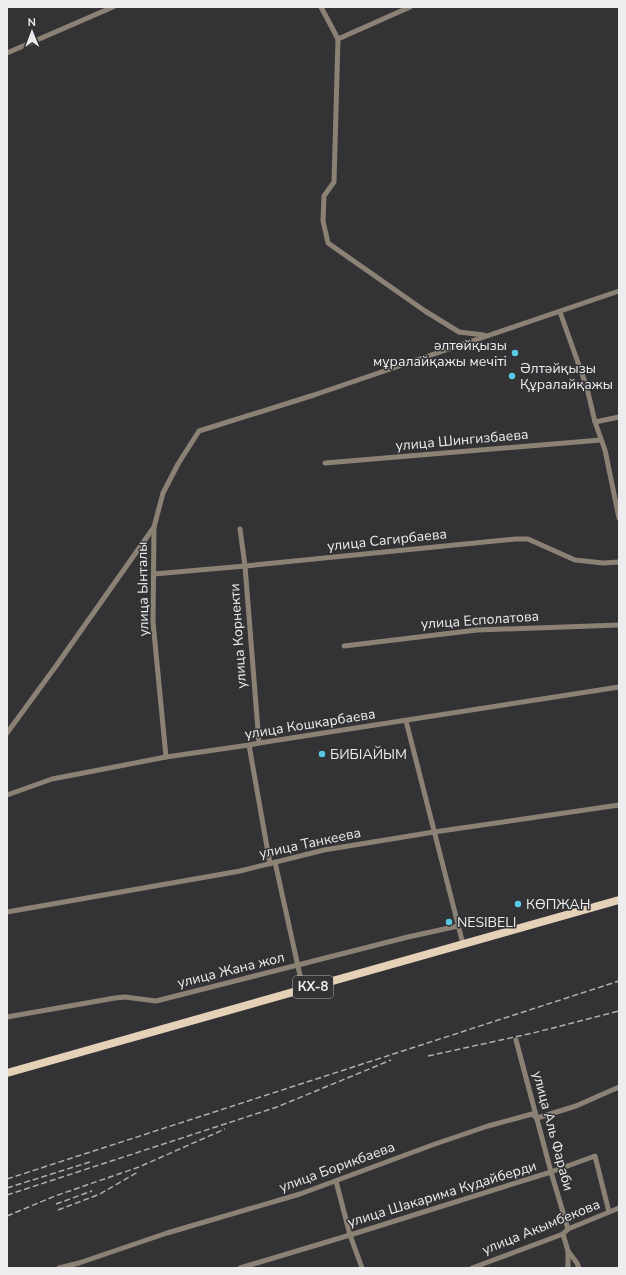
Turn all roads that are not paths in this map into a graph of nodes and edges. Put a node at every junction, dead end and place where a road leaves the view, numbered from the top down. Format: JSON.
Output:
{"nodes":[{"id":1,"x":113,"y":7,"type":"edge"},
{"id":2,"x":321,"y":7,"type":"edge"},
{"id":3,"x":410,"y":7,"type":"edge"},
{"id":4,"x":338,"y":39,"type":"junction"},
{"id":5,"x":7,"y":53,"type":"edge"},
{"id":6,"x":619,"y":291,"type":"edge"},
{"id":7,"x":560,"y":312,"type":"junction"},
{"id":8,"x":485,"y":336,"type":"junction"},
{"id":9,"x":619,"y":417,"type":"edge"},
{"id":10,"x":595,"y":422,"type":"junction"},
{"id":11,"x":601,"y":440,"type":"junction"},
{"id":12,"x":325,"y":464,"type":"dead end"},
{"id":13,"x":619,"y":518,"type":"edge"},
{"id":14,"x":154,"y":527,"type":"junction"},
{"id":15,"x":240,"y":528,"type":"dead end"},
{"id":16,"x":619,"y":562,"type":"edge"},
{"id":17,"x":245,"y":566,"type":"junction"},
{"id":18,"x":154,"y":574,"type":"junction"},
{"id":19,"x":619,"y":625,"type":"edge"},
{"id":20,"x":344,"y":646,"type":"dead end"},
{"id":21,"x":619,"y":687,"type":"edge"},
{"id":22,"x":406,"y":721,"type":"junction"},
{"id":23,"x":7,"y":733,"type":"edge"},
{"id":24,"x":260,"y":743,"type":"junction"},
{"id":25,"x":249,"y":746,"type":"junction"},
{"id":26,"x":166,"y":757,"type":"junction"},
{"id":27,"x":7,"y":795,"type":"edge"},
{"id":28,"x":619,"y":805,"type":"edge"},
{"id":29,"x":434,"y":832,"type":"junction"},
{"id":30,"x":273,"y":863,"type":"junction"},
{"id":31,"x":619,"y":900,"type":"edge"},
{"id":32,"x":7,"y":912,"type":"edge"},
{"id":33,"x":458,"y":926,"type":"junction"},
{"id":34,"x":463,"y":944,"type":"junction"},
{"id":35,"x":298,"y":965,"type":"junction"},
{"id":36,"x":303,"y":989,"type":"junction"},
{"id":37,"x":7,"y":1017,"type":"edge"},
{"id":38,"x":516,"y":1040,"type":"dead end"},
{"id":39,"x":7,"y":1073,"type":"edge"},
{"id":40,"x":619,"y":1087,"type":"edge"},
{"id":41,"x":537,"y":1118,"type":"junction"},
{"id":42,"x":551,"y":1172,"type":"junction"},
{"id":43,"x":336,"y":1181,"type":"junction"},
{"id":44,"x":619,"y":1208,"type":"edge"},
{"id":45,"x":609,"y":1212,"type":"junction"},
{"id":46,"x":568,"y":1229,"type":"junction"},
{"id":47,"x":563,"y":1234,"type":"junction"},
{"id":48,"x":350,"y":1235,"type":"junction"},
{"id":49,"x":568,"y":1251,"type":"junction"},
{"id":50,"x":80,"y":1265,"type":"edge"},
{"id":51,"x":59,"y":1268,"type":"edge"},
{"id":52,"x":240,"y":1268,"type":"edge"},
{"id":53,"x":362,"y":1268,"type":"edge"},
{"id":54,"x":472,"y":1268,"type":"edge"},
{"id":55,"x":568,"y":1268,"type":"edge"},
{"id":56,"x":579,"y":1268,"type":"edge"}],
"edges":[{"from":1,"to":5,"type":"street"},
{"from":2,"to":4,"type":"street"},
{"from":3,"to":4,"type":"street"},
{"from":4,"to":8,"type":"street"},
{"from":6,"to":7,"type":"street"},
{"from":7,"to":8,"type":"street"},
{"from":7,"to":10,"type":"street"},
{"from":8,"to":14,"type":"street","name":"улица Ынталы"},
{"from":9,"to":10,"type":"street"},
{"from":10,"to":11,"type":"street"},
{"from":11,"to":12,"type":"street","name":"улица Шингизбаева"},
{"from":11,"to":13,"type":"street"},
{"from":14,"to":18,"type":"street","name":"улица Ынталы"},
{"from":14,"to":23,"type":"street"},
{"from":15,"to":17,"type":"street","name":"улица Корнекти"},
{"from":16,"to":17,"type":"street","name":"улица Сагирбаева"},
{"from":17,"to":18,"type":"street","name":"улица Сагирбаева"},
{"from":17,"to":24,"type":"street","name":"улица Корнекти"},
{"from":18,"to":26,"type":"street","name":"улица Ынталы"},
{"from":19,"to":20,"type":"street","name":"улица Есполатова"},
{"from":21,"to":22,"type":"street","name":"улица Кошкарбаева"},
{"from":22,"to":24,"type":"street","name":"улица Кошкарбаева"},
{"from":22,"to":29,"type":"street"},
{"from":24,"to":25,"type":"street","name":"улица Кошкарбаева"},
{"from":25,"to":26,"type":"street","name":"улица Кошкарбаева"},
{"from":25,"to":30,"type":"street"},
{"from":26,"to":27,"type":"street","name":"улица Кошкарбаева"},
{"from":28,"to":29,"type":"street","name":"улица Танкеева"},
{"from":29,"to":30,"type":"street","name":"улица Танкеева"},
{"from":29,"to":33,"type":"street"},
{"from":30,"to":32,"type":"street","name":"улица Танкеева"},
{"from":30,"to":35,"type":"street"},
{"from":31,"to":34,"type":"main road","number":"КХ-8"},
{"from":33,"to":34,"type":"street"},
{"from":33,"to":35,"type":"street","name":"улица Жана жол"},
{"from":34,"to":36,"type":"main road","number":"КХ-8"},
{"from":35,"to":36,"type":"street"},
{"from":35,"to":37,"type":"street","name":"улица Жана жол"},
{"from":36,"to":39,"type":"main road","number":"КХ-8"},
{"from":38,"to":41,"type":"street","name":"улица Аль Фараби"},
{"from":40,"to":41,"type":"street","name":"улица Борикбаева"},
{"from":41,"to":42,"type":"street","name":"улица Аль Фараби"},
{"from":41,"to":43,"type":"street","name":"улица Борикбаева"},
{"from":42,"to":45,"type":"street","name":"улица Шакарима Кудайберди"},
{"from":42,"to":46,"type":"street","name":"улица Аль Фараби"},
{"from":42,"to":48,"type":"street","name":"улица Шакарима Кудайберди"},
{"from":43,"to":48,"type":"street"},
{"from":43,"to":50,"type":"street","name":"улица Борикбаева"},
{"from":44,"to":45,"type":"street","name":"улица Акымбекова"},
{"from":45,"to":46,"type":"street","name":"улица Акымбекова"},
{"from":46,"to":47,"type":"street","name":"улица Акымбекова"},
{"from":47,"to":49,"type":"street"},
{"from":47,"to":54,"type":"street","name":"улица Акымбекова"},
{"from":48,"to":52,"type":"street","name":"улица Шакарима Кудайберди"},
{"from":48,"to":53,"type":"street"},
{"from":49,"to":55,"type":"street"},
{"from":49,"to":56,"type":"street"},
{"from":50,"to":51,"type":"street","name":"улица Борикбаева"}]}
